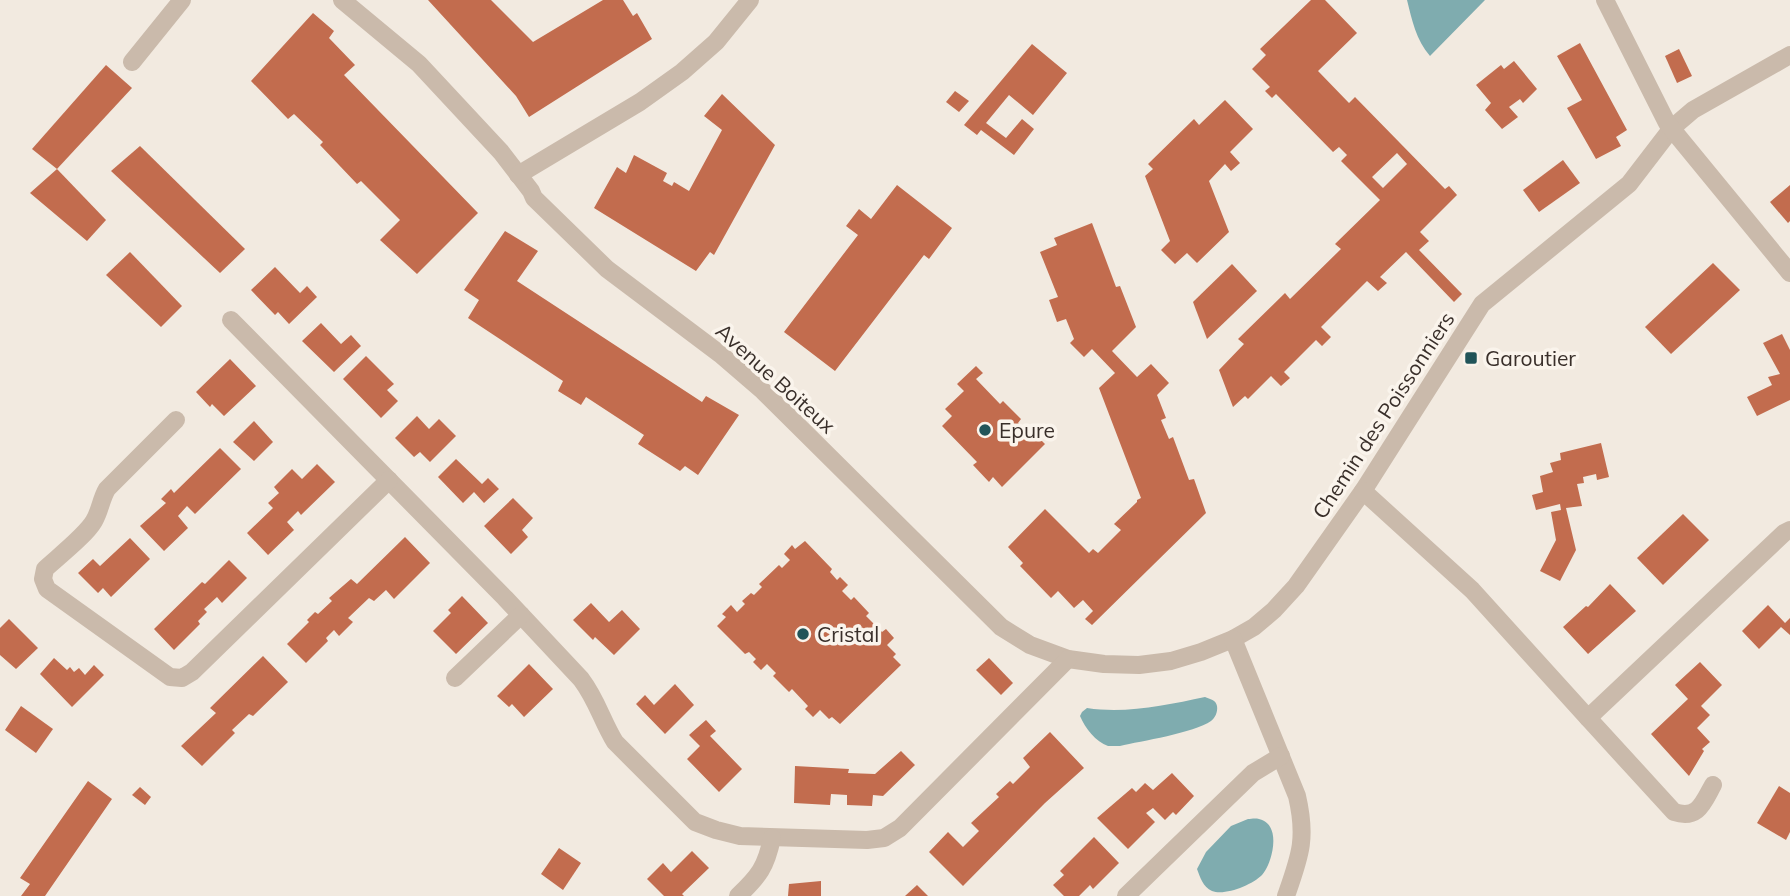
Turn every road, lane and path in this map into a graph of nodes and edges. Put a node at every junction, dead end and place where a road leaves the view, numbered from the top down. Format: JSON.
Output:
{"nodes":[{"id":1,"x":182,"y":0,"type":"edge"},
{"id":2,"x":342,"y":0,"type":"edge"},
{"id":3,"x":750,"y":0,"type":"edge"},
{"id":4,"x":1605,"y":0,"type":"edge"},
{"id":5,"x":1790,"y":55,"type":"edge"},
{"id":6,"x":132,"y":62,"type":"dead end"},
{"id":7,"x":1672,"y":128,"type":"junction"},
{"id":8,"x":518,"y":175,"type":"junction"},
{"id":9,"x":1790,"y":273,"type":"edge"},
{"id":10,"x":231,"y":320,"type":"dead end"},
{"id":11,"x":176,"y":420,"type":"dead end"},
{"id":12,"x":389,"y":480,"type":"junction"},
{"id":13,"x":1363,"y":491,"type":"junction"},
{"id":14,"x":1790,"y":530,"type":"edge"},
{"id":15,"x":521,"y":615,"type":"junction"},
{"id":16,"x":1233,"y":639,"type":"junction"},
{"id":17,"x":1068,"y":659,"type":"junction"},
{"id":18,"x":455,"y":678,"type":"dead end"},
{"id":19,"x":1588,"y":718,"type":"junction"},
{"id":20,"x":1282,"y":756,"type":"junction"},
{"id":21,"x":1713,"y":785,"type":"dead end"},
{"id":22,"x":772,"y":838,"type":"junction"},
{"id":23,"x":738,"y":896,"type":"edge"},
{"id":24,"x":1126,"y":896,"type":"edge"},
{"id":25,"x":1286,"y":896,"type":"edge"}],
"edges":[{"from":1,"to":6,"type":"street"},
{"from":2,"to":8,"type":"street","name":"Avenue Boiteux"},
{"from":3,"to":8,"type":"street"},
{"from":4,"to":7,"type":"street"},
{"from":5,"to":7,"type":"street","name":"Chemin des Poissonniers"},
{"from":7,"to":9,"type":"street"},
{"from":7,"to":13,"type":"street","name":"Chemin des Poissonniers"},
{"from":8,"to":17,"type":"street","name":"Avenue Boiteux"},
{"from":10,"to":12,"type":"street"},
{"from":11,"to":12,"type":"street"},
{"from":12,"to":15,"type":"street"},
{"from":13,"to":16,"type":"street","name":"Chemin des Poissonniers"},
{"from":13,"to":19,"type":"street"},
{"from":14,"to":19,"type":"street"},
{"from":15,"to":18,"type":"street"},
{"from":15,"to":22,"type":"street"},
{"from":16,"to":17,"type":"street","name":"Avenue Boiteux"},
{"from":16,"to":20,"type":"street"},
{"from":17,"to":22,"type":"street"},
{"from":19,"to":21,"type":"street"},
{"from":20,"to":24,"type":"street"},
{"from":20,"to":25,"type":"street"},
{"from":22,"to":23,"type":"street"}]}
